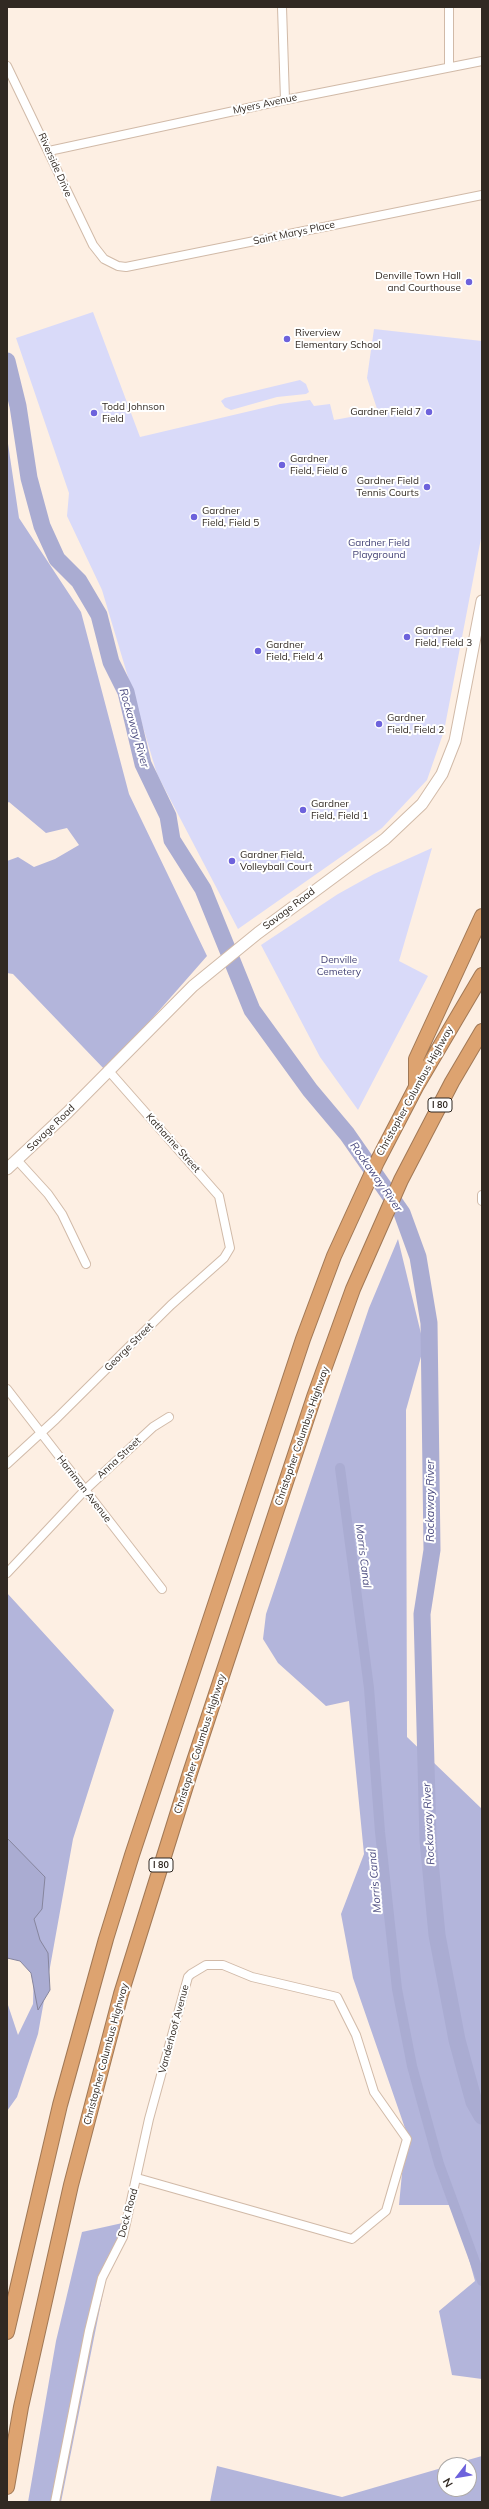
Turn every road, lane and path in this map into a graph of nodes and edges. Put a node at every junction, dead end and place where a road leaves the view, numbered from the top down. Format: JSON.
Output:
{"nodes":[{"id":1,"x":282,"y":7,"type":"edge"},
{"id":2,"x":449,"y":7,"type":"edge"},
{"id":3,"x":482,"y":61,"type":"edge"},
{"id":4,"x":7,"y":66,"type":"edge"},
{"id":5,"x":449,"y":67,"type":"junction"},
{"id":6,"x":285,"y":100,"type":"junction"},
{"id":7,"x":50,"y":151,"type":"junction"},
{"id":8,"x":482,"y":195,"type":"edge"},
{"id":9,"x":108,"y":261,"type":"joint"},
{"id":10,"x":482,"y":601,"type":"edge"},
{"id":11,"x":482,"y":916,"type":"edge"},
{"id":12,"x":482,"y":975,"type":"edge"},
{"id":13,"x":482,"y":1031,"type":"edge"},
{"id":14,"x":108,"y":1070,"type":"junction"},
{"id":15,"x":416,"y":1087,"type":"junction"},
{"id":16,"x":17,"y":1160,"type":"junction"},
{"id":17,"x":7,"y":1169,"type":"edge"},
{"id":18,"x":482,"y":1195,"type":"edge"},
{"id":19,"x":482,"y":1201,"type":"edge"},
{"id":20,"x":226,"y":1222,"type":"joint"},
{"id":21,"x":86,"y":1264,"type":"dead end"},
{"id":22,"x":7,"y":1390,"type":"edge"},
{"id":23,"x":169,"y":1417,"type":"dead end"},
{"id":24,"x":40,"y":1432,"type":"junction"},
{"id":25,"x":7,"y":1464,"type":"edge"},
{"id":26,"x":85,"y":1490,"type":"junction"},
{"id":27,"x":7,"y":1573,"type":"edge"},
{"id":28,"x":162,"y":1589,"type":"dead end"},
{"id":29,"x":137,"y":2178,"type":"junction"},
{"id":30,"x":364,"y":2229,"type":"joint"},
{"id":31,"x":7,"y":2332,"type":"edge"},
{"id":32,"x":7,"y":2487,"type":"edge"},
{"id":33,"x":55,"y":2502,"type":"edge"}],
"edges":[{"from":1,"to":6,"type":"street"},
{"from":2,"to":5,"type":"street"},
{"from":3,"to":5,"type":"street","name":"Myers Avenue"},
{"from":4,"to":7,"type":"street","name":"Riverside Drive"},
{"from":5,"to":6,"type":"street","name":"Myers Avenue"},
{"from":6,"to":7,"type":"street","name":"Myers Avenue"},
{"from":7,"to":9,"type":"street","name":"Riverside Drive"},
{"from":8,"to":9,"type":"street","name":"Saint Marys Place"},
{"from":10,"to":14,"type":"street","name":"Savage Road"},
{"from":11,"to":15,"type":"highway"},
{"from":12,"to":15,"type":"highway","name":"Christopher Columbus Highway"},
{"from":13,"to":32,"type":"highway","name":"Christopher Columbus Highway","number":"I 80"},
{"from":14,"to":16,"type":"street","name":"Savage Road"},
{"from":14,"to":20,"type":"street","name":"Katharine Street"},
{"from":15,"to":31,"type":"highway","name":"Christopher Columbus Highway"},
{"from":16,"to":17,"type":"street","name":"Savage Road"},
{"from":16,"to":21,"type":"street"},
{"from":18,"to":19,"type":"street"},
{"from":20,"to":24,"type":"street","name":"George Street"},
{"from":22,"to":24,"type":"street","name":"Harriman Avenue"},
{"from":23,"to":26,"type":"street","name":"Anna Street"},
{"from":24,"to":25,"type":"street","name":"George Street"},
{"from":24,"to":26,"type":"street","name":"Harriman Avenue"},
{"from":26,"to":27,"type":"street","name":"Anna Street"},
{"from":26,"to":28,"type":"street","name":"Harriman Avenue"},
{"from":29,"to":30,"type":"street","name":"Dock Road"},
{"from":29,"to":30,"type":"street","name":"Vanderhoof Avenue"},
{"from":29,"to":33,"type":"street","name":"Dock Road"}]}
